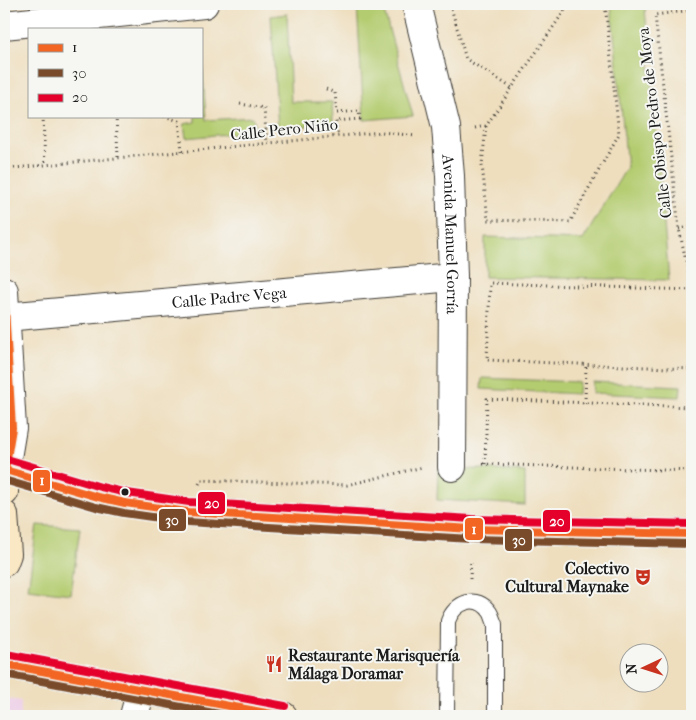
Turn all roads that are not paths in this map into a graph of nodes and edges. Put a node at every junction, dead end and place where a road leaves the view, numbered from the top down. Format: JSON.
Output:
{"nodes":[{"id":1,"x":204,"y":4,"type":"edge"},
{"id":2,"x":416,"y":4,"type":"edge"},
{"id":3,"x":4,"y":25,"type":"edge"},
{"id":4,"x":453,"y":277,"type":"junction"},
{"id":5,"x":4,"y":304,"type":"edge"},
{"id":6,"x":464,"y":465,"type":"road end"},
{"id":7,"x":4,"y":477,"type":"edge"},
{"id":8,"x":4,"y":515,"type":"edge"},
{"id":9,"x":692,"y":534,"type":"edge"},
{"id":10,"x":4,"y":562,"type":"edge"},
{"id":11,"x":4,"y":664,"type":"edge"},
{"id":12,"x":141,"y":690,"type":"junction"},
{"id":13,"x":253,"y":714,"type":"edge"},
{"id":14,"x":134,"y":716,"type":"edge"},
{"id":15,"x":283,"y":716,"type":"edge"},
{"id":16,"x":447,"y":716,"type":"edge"},
{"id":17,"x":495,"y":716,"type":"edge"}],
"edges":[{"from":1,"to":3,"type":"street"},
{"from":2,"to":4,"type":"street","name":"Avenida Manuel Gorría"},
{"from":4,"to":5,"type":"street","name":"Calle Padre Vega"},
{"from":4,"to":6,"type":"street","name":"Avenida Manuel Gorría"},
{"from":5,"to":7,"type":"street"},
{"from":7,"to":9,"type":"main road"},
{"from":8,"to":10,"type":"main road"},
{"from":11,"to":12,"type":"main road"},
{"from":12,"to":13,"type":"main road"},
{"from":12,"to":14,"type":"street"},
{"from":13,"to":15,"type":"main road"},
{"from":16,"to":17,"type":"lane"}]}
